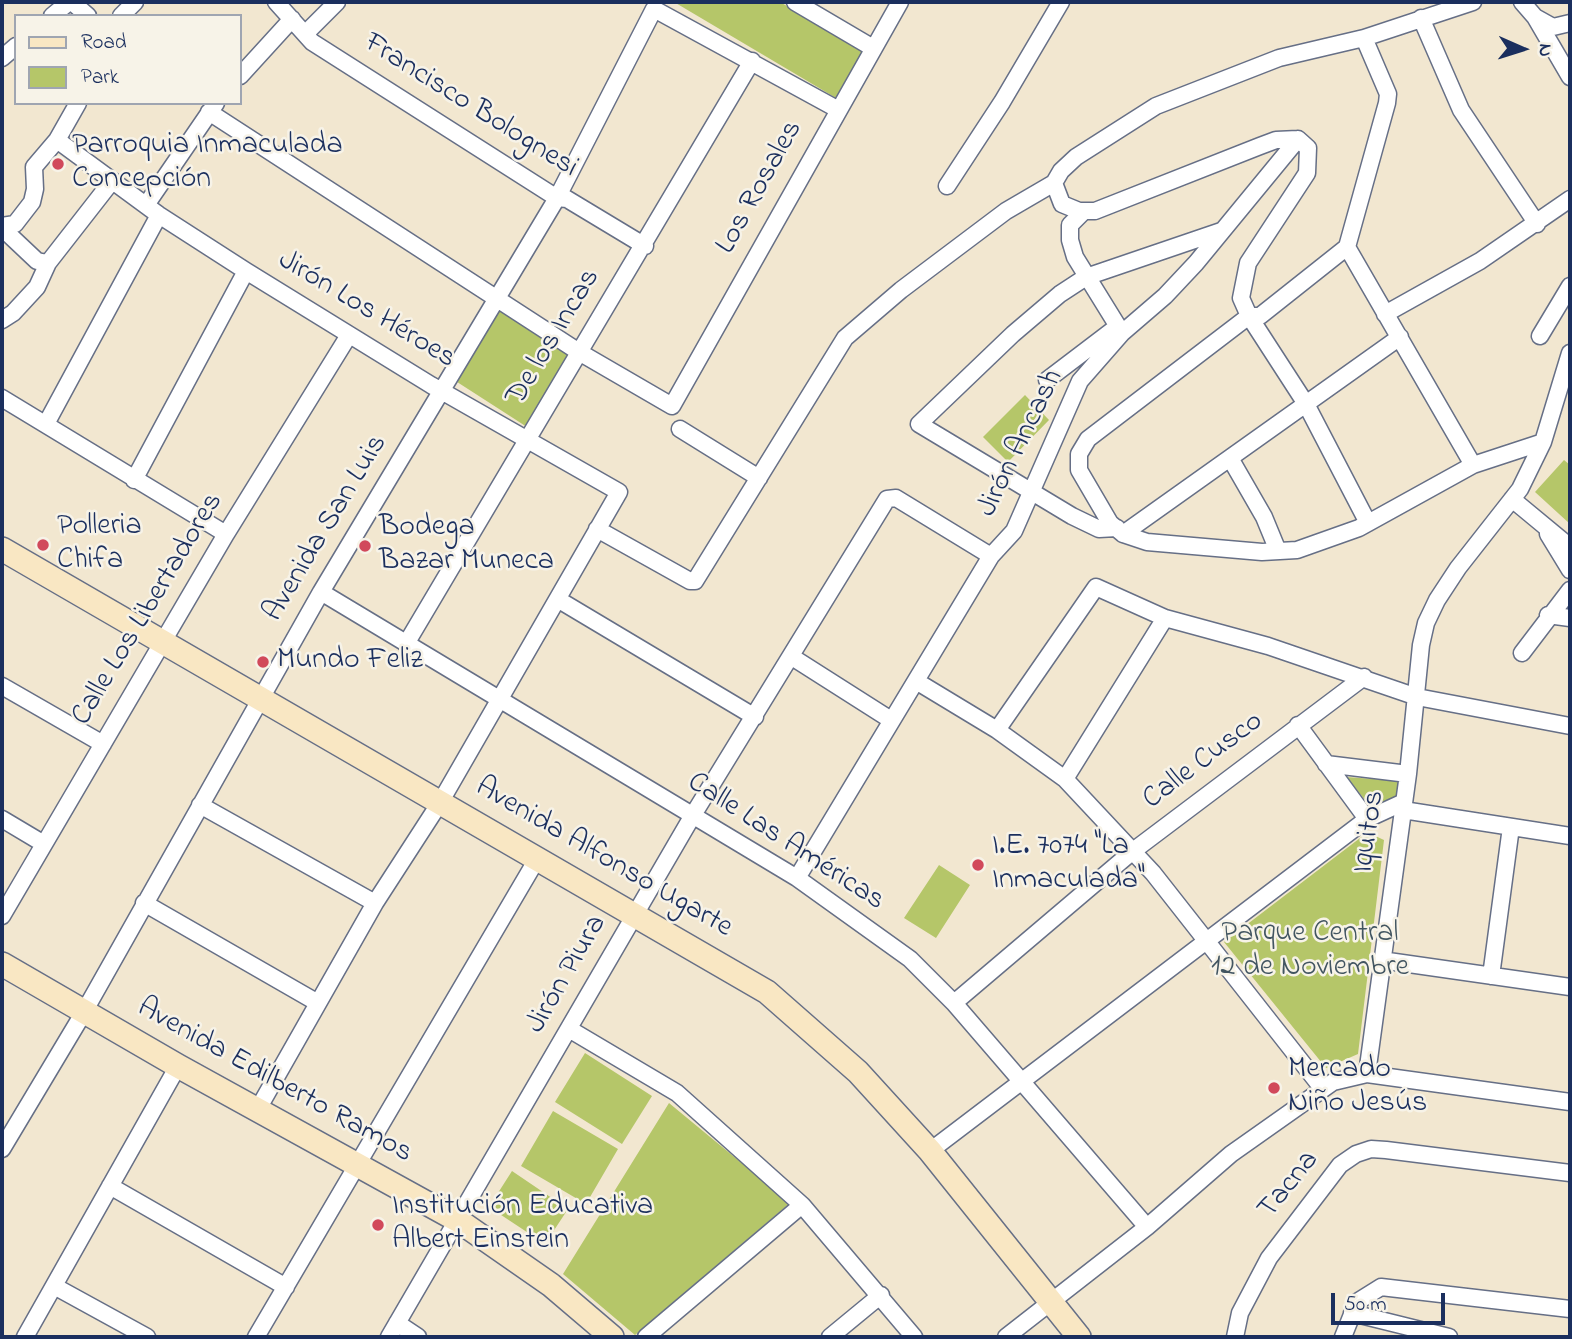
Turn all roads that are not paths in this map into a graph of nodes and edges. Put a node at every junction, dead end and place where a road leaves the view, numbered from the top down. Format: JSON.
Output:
{"nodes":[{"id":1,"x":70,"y":2,"type":"edge"},
{"id":2,"x":276,"y":2,"type":"edge"},
{"id":3,"x":337,"y":2,"type":"edge"},
{"id":4,"x":795,"y":2,"type":"edge"},
{"id":5,"x":900,"y":2,"type":"edge"},
{"id":6,"x":1061,"y":2,"type":"edge"},
{"id":7,"x":1473,"y":2,"type":"edge"},
{"id":8,"x":1522,"y":2,"type":"edge"},
{"id":9,"x":55,"y":14,"type":"edge"},
{"id":10,"x":85,"y":14,"type":"edge"},
{"id":11,"x":1535,"y":17,"type":"junction"},
{"id":12,"x":1421,"y":18,"type":"junction"},
{"id":13,"x":292,"y":19,"type":"junction"},
{"id":14,"x":1570,"y":23,"type":"edge"},
{"id":15,"x":305,"y":34,"type":"junction"},
{"id":16,"x":1364,"y":38,"type":"junction"},
{"id":17,"x":873,"y":48,"type":"junction"},
{"id":18,"x":752,"y":61,"type":"junction"},
{"id":19,"x":242,"y":74,"type":"edge"},
{"id":20,"x":1570,"y":77,"type":"edge"},
{"id":21,"x":77,"y":105,"type":"edge"},
{"id":22,"x":213,"y":108,"type":"edge"},
{"id":23,"x":837,"y":109,"type":"junction"},
{"id":24,"x":1298,"y":139,"type":"junction"},
{"id":25,"x":57,"y":140,"type":"junction"},
{"id":26,"x":112,"y":181,"type":"junction"},
{"id":27,"x":1054,"y":183,"type":"junction"},
{"id":28,"x":947,"y":186,"type":"dead end"},
{"id":29,"x":557,"y":198,"type":"junction"},
{"id":30,"x":1570,"y":199,"type":"edge"},
{"id":31,"x":146,"y":205,"type":"junction"},
{"id":32,"x":1084,"y":211,"type":"junction"},
{"id":33,"x":159,"y":215,"type":"junction"},
{"id":34,"x":1537,"y":224,"type":"junction"},
{"id":35,"x":2,"y":227,"type":"edge"},
{"id":36,"x":1223,"y":230,"type":"junction"},
{"id":37,"x":645,"y":246,"type":"junction"},
{"id":38,"x":1347,"y":247,"type":"junction"},
{"id":39,"x":48,"y":263,"type":"junction"},
{"id":40,"x":246,"y":271,"type":"junction"},
{"id":41,"x":1086,"y":276,"type":"junction"},
{"id":42,"x":1570,"y":286,"type":"edge"},
{"id":43,"x":495,"y":298,"type":"junction"},
{"id":44,"x":1385,"y":314,"type":"junction"},
{"id":45,"x":1249,"y":316,"type":"junction"},
{"id":46,"x":2,"y":320,"type":"edge"},
{"id":47,"x":1120,"y":329,"type":"junction"},
{"id":48,"x":349,"y":335,"type":"junction"},
{"id":49,"x":1540,"y":336,"type":"dead end"},
{"id":50,"x":1400,"y":337,"type":"junction"},
{"id":51,"x":579,"y":352,"type":"junction"},
{"id":52,"x":1570,"y":353,"type":"edge"},
{"id":53,"x":1047,"y":380,"type":"dead end"},
{"id":54,"x":443,"y":391,"type":"junction"},
{"id":55,"x":2,"y":398,"type":"edge"},
{"id":56,"x":1306,"y":404,"type":"junction"},
{"id":57,"x":46,"y":424,"type":"junction"},
{"id":58,"x":680,"y":429,"type":"dead end"},
{"id":59,"x":527,"y":439,"type":"junction"},
{"id":60,"x":1543,"y":442,"type":"junction"},
{"id":61,"x":1230,"y":458,"type":"junction"},
{"id":62,"x":1473,"y":465,"type":"junction"},
{"id":63,"x":759,"y":478,"type":"junction"},
{"id":64,"x":134,"y":480,"type":"junction"},
{"id":65,"x":1033,"y":494,"type":"junction"},
{"id":66,"x":1512,"y":499,"type":"junction"},
{"id":67,"x":1538,"y":520,"type":"junction"},
{"id":68,"x":1368,"y":523,"type":"junction"},
{"id":69,"x":597,"y":529,"type":"junction"},
{"id":70,"x":1120,"y":531,"type":"junction"},
{"id":71,"x":226,"y":534,"type":"junction"},
{"id":72,"x":1570,"y":547,"type":"edge"},
{"id":73,"x":2,"y":549,"type":"edge"},
{"id":74,"x":1278,"y":551,"type":"junction"},
{"id":75,"x":991,"y":555,"type":"junction"},
{"id":76,"x":1570,"y":570,"type":"edge"},
{"id":77,"x":1570,"y":590,"type":"edge"},
{"id":78,"x":321,"y":592,"type":"junction"},
{"id":79,"x":559,"y":600,"type":"junction"},
{"id":80,"x":1548,"y":615,"type":"junction"},
{"id":81,"x":1165,"y":618,"type":"junction"},
{"id":82,"x":1570,"y":618,"type":"edge"},
{"id":83,"x":163,"y":642,"type":"junction"},
{"id":84,"x":406,"y":644,"type":"junction"},
{"id":85,"x":1522,"y":653,"type":"dead end"},
{"id":86,"x":792,"y":657,"type":"junction"},
{"id":87,"x":1364,"y":677,"type":"junction"},
{"id":88,"x":916,"y":681,"type":"junction"},
{"id":89,"x":2,"y":686,"type":"edge"},
{"id":90,"x":1417,"y":697,"type":"junction"},
{"id":91,"x":501,"y":699,"type":"junction"},
{"id":92,"x":258,"y":700,"type":"junction"},
{"id":93,"x":755,"y":717,"type":"junction"},
{"id":94,"x":891,"y":720,"type":"junction"},
{"id":95,"x":1298,"y":725,"type":"junction"},
{"id":96,"x":1570,"y":726,"type":"edge"},
{"id":97,"x":997,"y":730,"type":"junction"},
{"id":98,"x":103,"y":744,"type":"junction"},
{"id":99,"x":1326,"y":764,"type":"junction"},
{"id":100,"x":1408,"y":774,"type":"junction"},
{"id":101,"x":1065,"y":779,"type":"junction"},
{"id":102,"x":441,"y":801,"type":"junction"},
{"id":103,"x":200,"y":805,"type":"junction"},
{"id":104,"x":1404,"y":806,"type":"junction"},
{"id":105,"x":693,"y":815,"type":"junction"},
{"id":106,"x":2,"y":819,"type":"edge"},
{"id":107,"x":1367,"y":820,"type":"junction"},
{"id":108,"x":1511,"y":827,"type":"junction"},
{"id":109,"x":1570,"y":836,"type":"edge"},
{"id":110,"x":44,"y":844,"type":"junction"},
{"id":111,"x":1133,"y":851,"type":"junction"},
{"id":112,"x":537,"y":859,"type":"junction"},
{"id":113,"x":797,"y":878,"type":"junction"},
{"id":114,"x":144,"y":903,"type":"junction"},
{"id":115,"x":375,"y":903,"type":"junction"},
{"id":116,"x":636,"y":915,"type":"junction"},
{"id":117,"x":2,"y":916,"type":"edge"},
{"id":118,"x":1205,"y":939,"type":"junction"},
{"id":119,"x":1381,"y":960,"type":"junction"},
{"id":120,"x":2,"y":964,"type":"edge"},
{"id":121,"x":1491,"y":976,"type":"junction"},
{"id":122,"x":1570,"y":987,"type":"edge"},
{"id":123,"x":318,"y":1003,"type":"junction"},
{"id":124,"x":954,"y":1003,"type":"junction"},
{"id":125,"x":83,"y":1012,"type":"junction"},
{"id":126,"x":569,"y":1029,"type":"junction"},
{"id":127,"x":178,"y":1066,"type":"junction"},
{"id":128,"x":1367,"y":1074,"type":"junction"},
{"id":129,"x":1021,"y":1082,"type":"junction"},
{"id":130,"x":1322,"y":1088,"type":"junction"},
{"id":131,"x":1570,"y":1102,"type":"edge"},
{"id":132,"x":258,"y":1109,"type":"junction"},
{"id":133,"x":7,"y":1129,"type":"edge"},
{"id":134,"x":2,"y":1149,"type":"edge"},
{"id":135,"x":930,"y":1151,"type":"junction"},
{"id":136,"x":358,"y":1165,"type":"junction"},
{"id":137,"x":1570,"y":1173,"type":"edge"},
{"id":138,"x":110,"y":1186,"type":"junction"},
{"id":139,"x":802,"y":1205,"type":"junction"},
{"id":140,"x":459,"y":1221,"type":"junction"},
{"id":141,"x":1147,"y":1227,"type":"junction"},
{"id":142,"x":54,"y":1286,"type":"junction"},
{"id":143,"x":286,"y":1287,"type":"junction"},
{"id":144,"x":881,"y":1295,"type":"junction"},
{"id":145,"x":1049,"y":1301,"type":"junction"},
{"id":146,"x":1570,"y":1309,"type":"edge"},
{"id":147,"x":1352,"y":1314,"type":"junction"},
{"id":148,"x":393,"y":1330,"type":"edge"},
{"id":149,"x":1390,"y":1330,"type":"edge"},
{"id":150,"x":25,"y":1337,"type":"edge"},
{"id":151,"x":147,"y":1337,"type":"edge"},
{"id":152,"x":256,"y":1337,"type":"edge"},
{"id":153,"x":418,"y":1337,"type":"edge"},
{"id":154,"x":612,"y":1337,"type":"edge"},
{"id":155,"x":646,"y":1337,"type":"edge"},
{"id":156,"x":830,"y":1337,"type":"edge"},
{"id":157,"x":914,"y":1337,"type":"edge"},
{"id":158,"x":1006,"y":1337,"type":"edge"},
{"id":159,"x":1079,"y":1337,"type":"edge"},
{"id":160,"x":1235,"y":1337,"type":"edge"},
{"id":161,"x":1343,"y":1337,"type":"edge"},
{"id":162,"x":1449,"y":1337,"type":"edge"}],
"edges":[{"from":1,"to":9,"type":"street"},
{"from":1,"to":10,"type":"street"},
{"from":2,"to":13,"type":"street","name":"Francisco Bolognesi"},
{"from":3,"to":15,"type":"street"},
{"from":4,"to":17,"type":"street"},
{"from":5,"to":17,"type":"street","name":"Los Rosales"},
{"from":6,"to":28,"type":"street"},
{"from":7,"to":12,"type":"street"},
{"from":8,"to":11,"type":"street"},
{"from":11,"to":14,"type":"street"},
{"from":11,"to":20,"type":"street"},
{"from":12,"to":16,"type":"street"},
{"from":12,"to":34,"type":"street"},
{"from":13,"to":15,"type":"street","name":"Francisco Bolognesi"},
{"from":13,"to":19,"type":"street"},
{"from":15,"to":29,"type":"street","name":"Francisco Bolognesi"},
{"from":16,"to":27,"type":"street"},
{"from":16,"to":38,"type":"street"},
{"from":17,"to":23,"type":"street","name":"Los Rosales"},
{"from":18,"to":23,"type":"street"},
{"from":18,"to":29,"type":"street","name":"Avenida San Luis"},
{"from":18,"to":37,"type":"street","name":"De los Incas"},
{"from":21,"to":25,"type":"street"},
{"from":22,"to":31,"type":"street"},
{"from":22,"to":43,"type":"street"},
{"from":23,"to":51,"type":"street","name":"Los Rosales"},
{"from":24,"to":32,"type":"street"},
{"from":24,"to":36,"type":"street","name":"Jirón Ancash"},
{"from":24,"to":45,"type":"street"},
{"from":25,"to":26,"type":"street","name":"Jirón Los Héroes"},
{"from":25,"to":35,"type":"street"},
{"from":26,"to":31,"type":"street","name":"Jirón Los Héroes"},
{"from":26,"to":39,"type":"street"},
{"from":27,"to":32,"type":"street"},
{"from":27,"to":63,"type":"street"},
{"from":29,"to":37,"type":"street","name":"Francisco Bolognesi"},
{"from":29,"to":43,"type":"street","name":"Avenida San Luis"},
{"from":30,"to":34,"type":"street"},
{"from":31,"to":33,"type":"street","name":"Jirón Los Héroes"},
{"from":32,"to":41,"type":"street"},
{"from":33,"to":40,"type":"street","name":"Jirón Los Héroes"},
{"from":33,"to":57,"type":"street"},
{"from":34,"to":44,"type":"street"},
{"from":35,"to":39,"type":"street"},
{"from":36,"to":41,"type":"street"},
{"from":36,"to":47,"type":"street","name":"Jirón Ancash"},
{"from":37,"to":51,"type":"street","name":"De los Incas"},
{"from":38,"to":44,"type":"street"},
{"from":38,"to":45,"type":"street"},
{"from":39,"to":46,"type":"street"},
{"from":40,"to":48,"type":"street","name":"Jirón Los Héroes"},
{"from":40,"to":64,"type":"street"},
{"from":41,"to":47,"type":"street"},
{"from":41,"to":65,"type":"street"},
{"from":42,"to":49,"type":"street"},
{"from":43,"to":51,"type":"street"},
{"from":43,"to":54,"type":"street","name":"Avenida San Luis"},
{"from":44,"to":50,"type":"street"},
{"from":45,"to":56,"type":"street"},
{"from":45,"to":70,"type":"street"},
{"from":47,"to":53,"type":"street"},
{"from":47,"to":65,"type":"street","name":"Jirón Ancash"},
{"from":48,"to":54,"type":"street","name":"Jirón Los Héroes"},
{"from":48,"to":71,"type":"street","name":"Calle Los Libertadores"},
{"from":50,"to":56,"type":"street"},
{"from":50,"to":62,"type":"street"},
{"from":51,"to":59,"type":"street","name":"De los Incas"},
{"from":52,"to":60,"type":"street","name":"Iquitos"},
{"from":54,"to":59,"type":"street","name":"Jirón Los Héroes"},
{"from":54,"to":78,"type":"street","name":"Avenida San Luis"},
{"from":55,"to":57,"type":"street"},
{"from":56,"to":61,"type":"street"},
{"from":56,"to":68,"type":"street"},
{"from":57,"to":64,"type":"street"},
{"from":58,"to":63,"type":"street"},
{"from":59,"to":69,"type":"street","name":"Jirón Los Héroes"},
{"from":59,"to":84,"type":"street","name":"De los Incas"},
{"from":60,"to":62,"type":"street"},
{"from":60,"to":66,"type":"street","name":"Iquitos"},
{"from":61,"to":70,"type":"street"},
{"from":61,"to":74,"type":"street"},
{"from":62,"to":68,"type":"street"},
{"from":63,"to":69,"type":"street"},
{"from":64,"to":71,"type":"street"},
{"from":65,"to":70,"type":"street"},
{"from":65,"to":75,"type":"street","name":"Jirón Ancash"},
{"from":66,"to":67,"type":"street"},
{"from":66,"to":90,"type":"street","name":"Iquitos"},
{"from":67,"to":72,"type":"street"},
{"from":67,"to":76,"type":"street"},
{"from":68,"to":74,"type":"street"},
{"from":69,"to":79,"type":"street"},
{"from":70,"to":74,"type":"street"},
{"from":71,"to":83,"type":"street","name":"Calle Los Libertadores"},
{"from":73,"to":83,"type":"street","name":"Avenida Alfonso Ugarte"},
{"from":75,"to":86,"type":"street","name":"Jirón Piura"},
{"from":75,"to":88,"type":"street","name":"Jirón Ancash"},
{"from":77,"to":80,"type":"street"},
{"from":78,"to":84,"type":"street","name":"Calle Las Américas"},
{"from":78,"to":92,"type":"street","name":"Avenida San Luis"},
{"from":79,"to":91,"type":"street"},
{"from":79,"to":93,"type":"street"},
{"from":80,"to":82,"type":"street"},
{"from":80,"to":85,"type":"street"},
{"from":81,"to":87,"type":"street"},
{"from":81,"to":97,"type":"street"},
{"from":81,"to":101,"type":"street"},
{"from":83,"to":92,"type":"street","name":"Avenida Alfonso Ugarte"},
{"from":83,"to":98,"type":"street","name":"Calle Los Libertadores"},
{"from":84,"to":91,"type":"street","name":"Calle Las Américas"},
{"from":86,"to":93,"type":"street","name":"Jirón Piura"},
{"from":86,"to":94,"type":"street"},
{"from":87,"to":90,"type":"street"},
{"from":87,"to":95,"type":"street","name":"Calle Cusco"},
{"from":88,"to":94,"type":"street","name":"Jirón Ancash"},
{"from":88,"to":97,"type":"street"},
{"from":89,"to":98,"type":"street"},
{"from":90,"to":96,"type":"street"},
{"from":90,"to":100,"type":"street","name":"Iquitos"},
{"from":91,"to":102,"type":"street"},
{"from":91,"to":105,"type":"street","name":"Calle Las Américas"},
{"from":92,"to":102,"type":"street","name":"Avenida Alfonso Ugarte"},
{"from":92,"to":103,"type":"street","name":"Avenida San Luis"},
{"from":93,"to":105,"type":"street","name":"Jirón Piura"},
{"from":94,"to":113,"type":"street","name":"Jirón Ancash"},
{"from":95,"to":99,"type":"street"},
{"from":95,"to":111,"type":"street","name":"Calle Cusco"},
{"from":97,"to":101,"type":"street"},
{"from":98,"to":110,"type":"street","name":"Calle Los Libertadores"},
{"from":99,"to":100,"type":"street"},
{"from":99,"to":107,"type":"street"},
{"from":100,"to":104,"type":"street","name":"Iquitos"},
{"from":101,"to":111,"type":"street"},
{"from":102,"to":112,"type":"street","name":"Avenida Alfonso Ugarte"},
{"from":102,"to":115,"type":"street"},
{"from":103,"to":114,"type":"street","name":"Avenida San Luis"},
{"from":103,"to":115,"type":"street"},
{"from":104,"to":107,"type":"street"},
{"from":104,"to":108,"type":"street"},
{"from":104,"to":119,"type":"street","name":"Iquitos"},
{"from":105,"to":113,"type":"street","name":"Calle Las Américas"},
{"from":105,"to":116,"type":"street","name":"Jirón Piura"},
{"from":106,"to":110,"type":"street"},
{"from":107,"to":118,"type":"street"},
{"from":108,"to":109,"type":"street"},
{"from":108,"to":121,"type":"street"},
{"from":110,"to":117,"type":"street","name":"Calle Los Libertadores"},
{"from":111,"to":118,"type":"street"},
{"from":111,"to":124,"type":"street","name":"Calle Cusco"},
{"from":112,"to":116,"type":"street","name":"Avenida Alfonso Ugarte"},
{"from":112,"to":136,"type":"street"},
{"from":113,"to":124,"type":"street","name":"Calle Las Américas"},
{"from":114,"to":123,"type":"street"},
{"from":114,"to":125,"type":"street","name":"Avenida San Luis"},
{"from":115,"to":123,"type":"street"},
{"from":116,"to":126,"type":"street","name":"Jirón Piura"},
{"from":116,"to":135,"type":"street","name":"Avenida Alfonso Ugarte"},
{"from":118,"to":129,"type":"street"},
{"from":118,"to":130,"type":"street"},
{"from":119,"to":121,"type":"street"},
{"from":119,"to":128,"type":"street","name":"Iquitos"},
{"from":120,"to":125,"type":"street","name":"Avenida Edilberto Ramos"},
{"from":121,"to":122,"type":"street"},
{"from":123,"to":132,"type":"street"},
{"from":124,"to":129,"type":"street","name":"Calle Las Américas"},
{"from":125,"to":127,"type":"street","name":"Avenida Edilberto Ramos"},
{"from":125,"to":133,"type":"street","name":"Avenida San Luis"},
{"from":126,"to":139,"type":"street"},
{"from":126,"to":140,"type":"street","name":"Jirón Piura"},
{"from":127,"to":132,"type":"street","name":"Avenida Edilberto Ramos"},
{"from":127,"to":138,"type":"street"},
{"from":128,"to":130,"type":"street"},
{"from":128,"to":131,"type":"street"},
{"from":129,"to":135,"type":"street"},
{"from":129,"to":141,"type":"street","name":"Calle Las Américas"},
{"from":130,"to":141,"type":"street"},
{"from":132,"to":136,"type":"street","name":"Avenida Edilberto Ramos"},
{"from":133,"to":134,"type":"street","name":"Avenida San Luis"},
{"from":135,"to":145,"type":"street","name":"Avenida Alfonso Ugarte"},
{"from":136,"to":140,"type":"street","name":"Avenida Edilberto Ramos"},
{"from":136,"to":143,"type":"street"},
{"from":137,"to":160,"type":"street","name":"Tacna"},
{"from":138,"to":142,"type":"street"},
{"from":138,"to":143,"type":"street"},
{"from":139,"to":144,"type":"street"},
{"from":139,"to":155,"type":"street"},
{"from":140,"to":148,"type":"street","name":"Jirón Piura"},
{"from":140,"to":154,"type":"street","name":"Avenida Edilberto Ramos"},
{"from":141,"to":145,"type":"street"},
{"from":142,"to":150,"type":"street"},
{"from":142,"to":151,"type":"street"},
{"from":143,"to":152,"type":"street"},
{"from":144,"to":156,"type":"street"},
{"from":144,"to":157,"type":"street"},
{"from":145,"to":158,"type":"street"},
{"from":145,"to":159,"type":"street","name":"Avenida Alfonso Ugarte"},
{"from":146,"to":147,"type":"street"},
{"from":147,"to":149,"type":"street"},
{"from":147,"to":161,"type":"street"},
{"from":148,"to":153,"type":"street"},
{"from":149,"to":162,"type":"street"}]}
